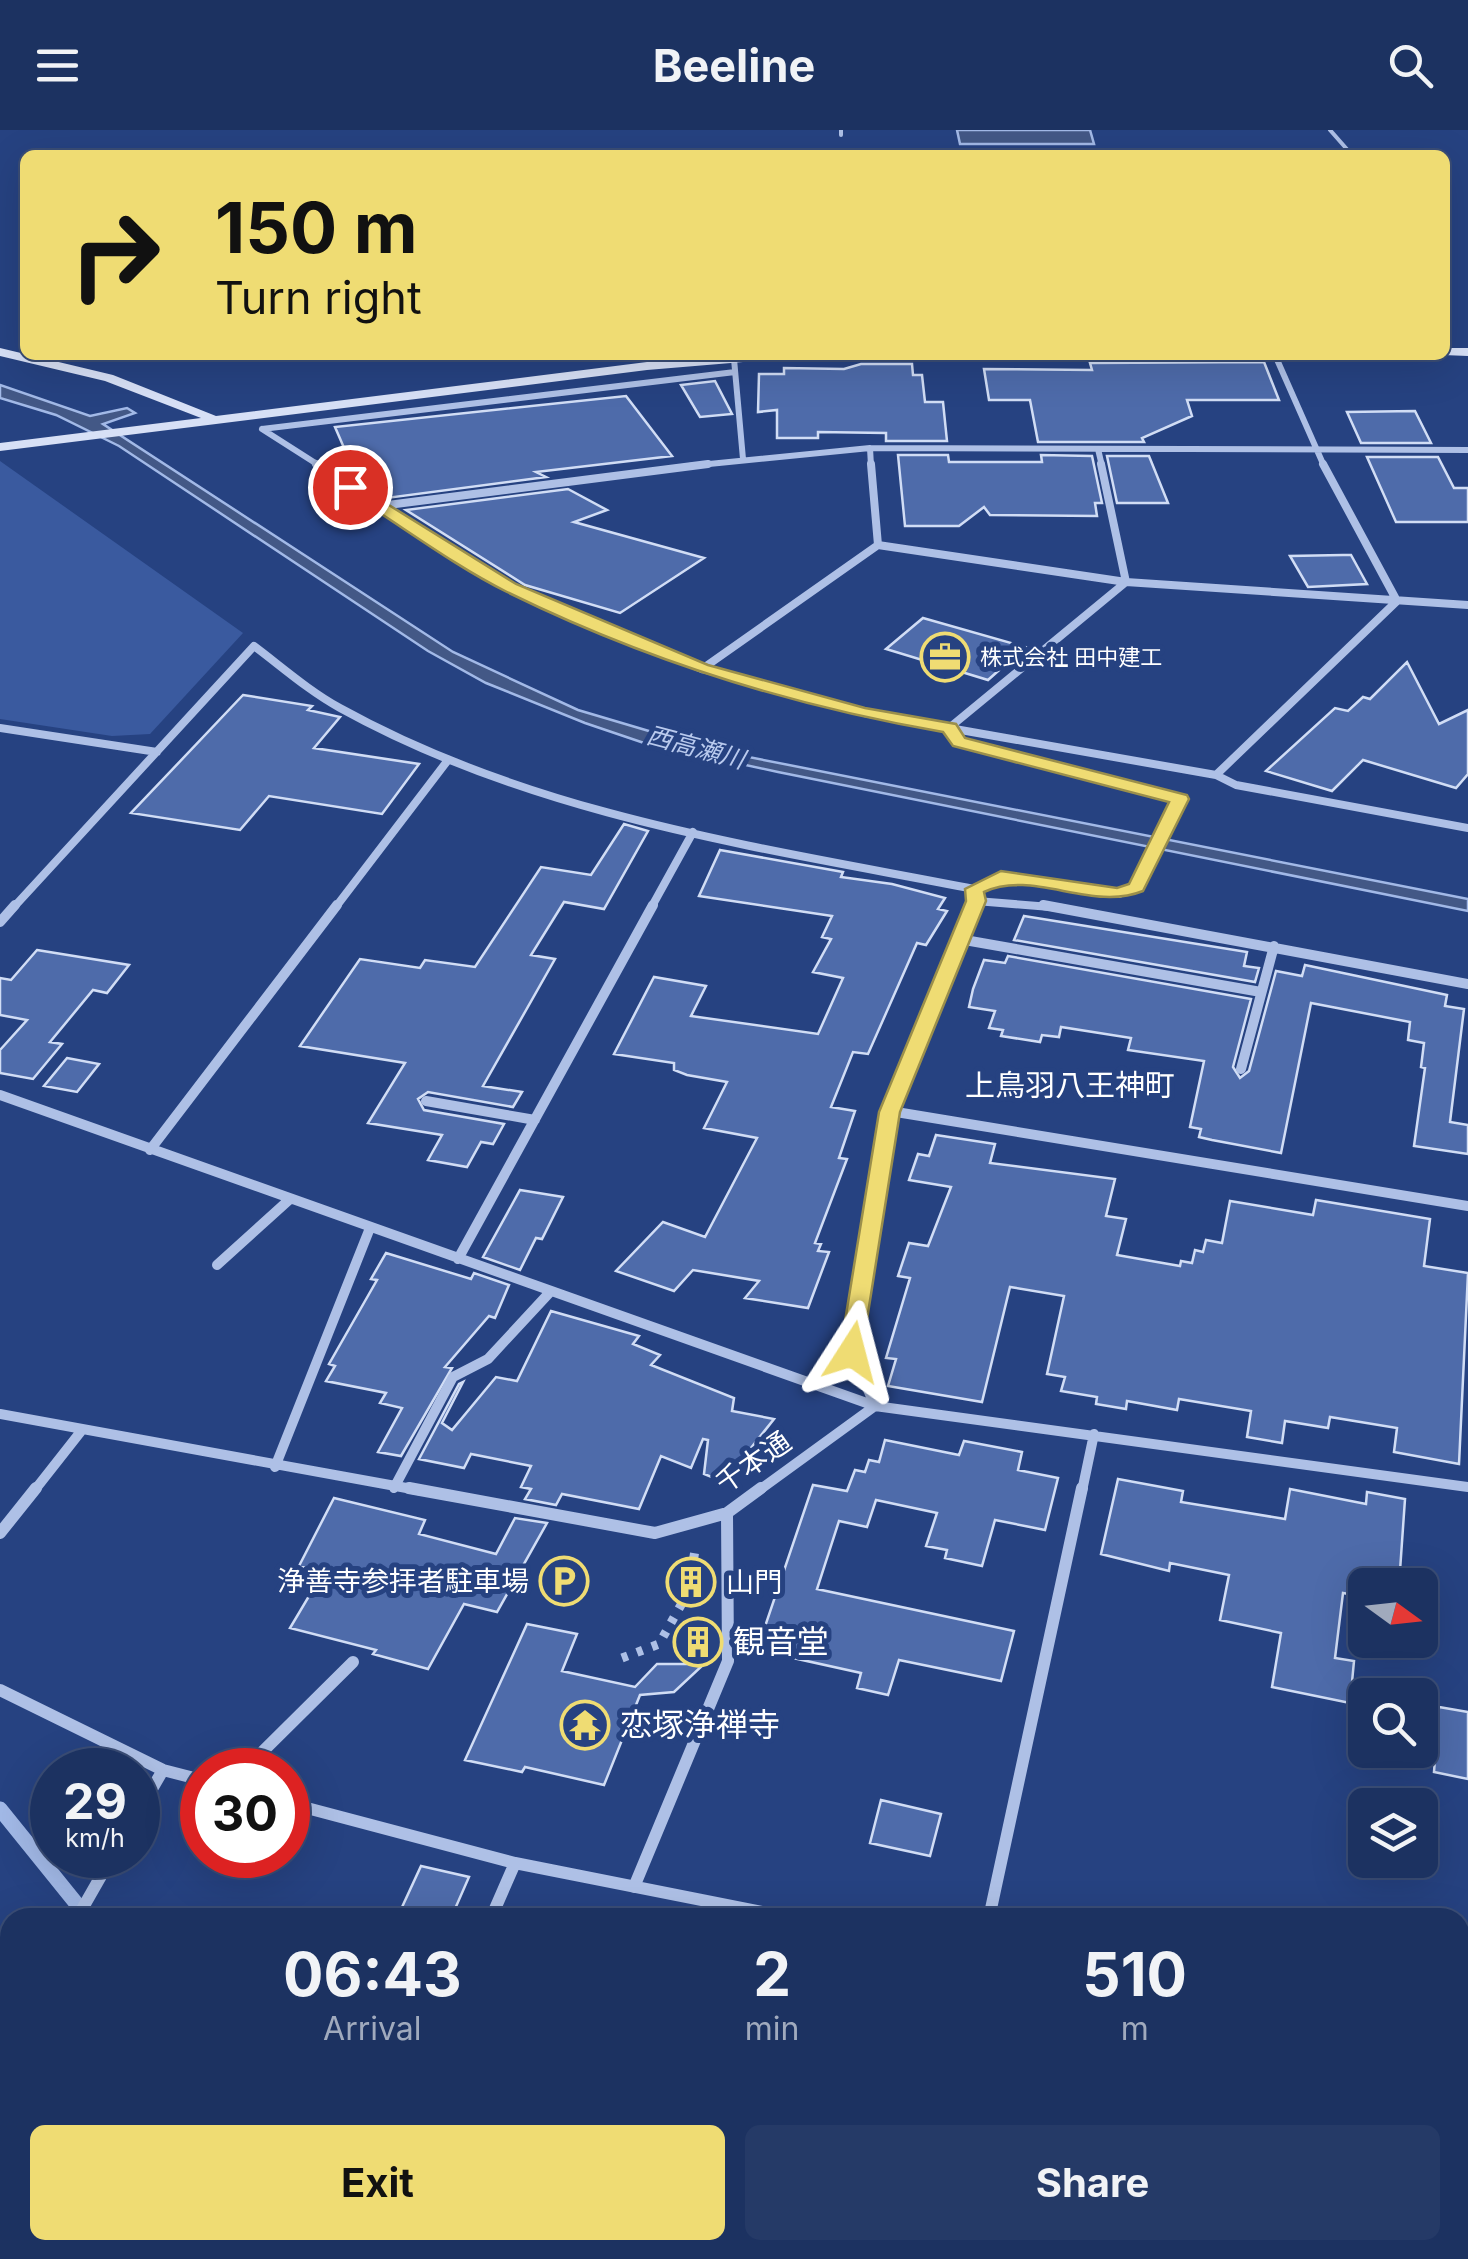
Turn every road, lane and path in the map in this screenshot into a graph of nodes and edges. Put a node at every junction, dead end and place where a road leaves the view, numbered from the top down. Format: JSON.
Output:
{"nodes":[{"id":1,"x":1330,"y":130,"type":"edge"},
{"id":2,"x":1348,"y":150,"type":"edge"},
{"id":3,"x":32,"y":360,"type":"edge"},
{"id":4,"x":758,"y":360,"type":"edge"},
{"id":5,"x":1277,"y":360,"type":"edge"},
{"id":6,"x":734,"y":366,"type":"junction"},
{"id":7,"x":212,"y":418,"type":"junction"},
{"id":8,"x":0,"y":446,"type":"edge"},
{"id":9,"x":870,"y":448,"type":"junction"},
{"id":10,"x":1098,"y":449,"type":"junction"},
{"id":11,"x":1314,"y":449,"type":"junction"},
{"id":12,"x":1468,"y":450,"type":"edge"},
{"id":13,"x":743,"y":459,"type":"junction"},
{"id":14,"x":379,"y":506,"type":"junction"},
{"id":15,"x":878,"y":545,"type":"junction"},
{"id":16,"x":1126,"y":582,"type":"junction"},
{"id":17,"x":1397,"y":601,"type":"junction"},
{"id":18,"x":1468,"y":605,"type":"edge"},
{"id":19,"x":702,"y":669,"type":"junction"},
{"id":20,"x":0,"y":728,"type":"edge"},
{"id":21,"x":950,"y":728,"type":"junction"},
{"id":22,"x":157,"y":752,"type":"junction"},
{"id":23,"x":448,"y":760,"type":"junction"},
{"id":24,"x":1216,"y":774,"type":"junction"},
{"id":25,"x":1468,"y":828,"type":"edge"},
{"id":26,"x":692,"y":832,"type":"junction"},
{"id":27,"x":975,"y":895,"type":"junction"},
{"id":28,"x":0,"y":922,"type":"edge"},
{"id":29,"x":959,"y":939,"type":"junction"},
{"id":30,"x":1274,"y":946,"type":"junction"},
{"id":31,"x":1468,"y":984,"type":"edge"},
{"id":32,"x":1261,"y":992,"type":"junction"},
{"id":33,"x":1241,"y":1069,"type":"dead end"},
{"id":34,"x":0,"y":1095,"type":"edge"},
{"id":35,"x":426,"y":1101,"type":"dead end"},
{"id":36,"x":890,"y":1112,"type":"junction"},
{"id":37,"x":535,"y":1120,"type":"junction"},
{"id":38,"x":150,"y":1150,"type":"junction"},
{"id":39,"x":290,"y":1199,"type":"junction"},
{"id":40,"x":1468,"y":1206,"type":"edge"},
{"id":41,"x":370,"y":1228,"type":"junction"},
{"id":42,"x":458,"y":1259,"type":"junction"},
{"id":43,"x":217,"y":1264,"type":"dead end"},
{"id":44,"x":550,"y":1291,"type":"junction"},
{"id":45,"x":875,"y":1406,"type":"junction"},
{"id":46,"x":0,"y":1414,"type":"edge"},
{"id":47,"x":82,"y":1430,"type":"junction"},
{"id":48,"x":1094,"y":1434,"type":"junction"},
{"id":49,"x":275,"y":1466,"type":"junction"},
{"id":50,"x":1468,"y":1487,"type":"edge"},
{"id":51,"x":394,"y":1488,"type":"junction"},
{"id":52,"x":728,"y":1513,"type":"junction"},
{"id":53,"x":0,"y":1532,"type":"edge"},
{"id":54,"x":696,"y":1542,"type":"dead end"},
{"id":55,"x":691,"y":1575,"type":"dead end"},
{"id":56,"x":690,"y":1589,"type":"dead end"},
{"id":57,"x":622,"y":1658,"type":"dead end"},
{"id":58,"x":352,"y":1662,"type":"dead end"},
{"id":59,"x":0,"y":1690,"type":"edge"},
{"id":60,"x":266,"y":1748,"type":"edge"},
{"id":61,"x":162,"y":1770,"type":"junction"},
{"id":62,"x":160,"y":1774,"type":"edge"},
{"id":63,"x":180,"y":1774,"type":"edge"},
{"id":64,"x":310,"y":1808,"type":"edge"},
{"id":65,"x":514,"y":1862,"type":"junction"},
{"id":66,"x":100,"y":1878,"type":"edge"},
{"id":67,"x":634,"y":1887,"type":"junction"},
{"id":68,"x":83,"y":1908,"type":"edge"},
{"id":69,"x":495,"y":1908,"type":"edge"},
{"id":70,"x":741,"y":1908,"type":"edge"},
{"id":71,"x":990,"y":1908,"type":"edge"}],
"edges":[{"from":1,"to":2,"type":"lane"},
{"from":3,"to":7,"type":"street"},
{"from":4,"to":6,"type":"street"},
{"from":5,"to":11,"type":"street"},
{"from":6,"to":7,"type":"street"},
{"from":6,"to":13,"type":"street"},
{"from":6,"to":14,"type":"street"},
{"from":7,"to":8,"type":"street"},
{"from":9,"to":10,"type":"street"},
{"from":9,"to":13,"type":"street"},
{"from":9,"to":15,"type":"street"},
{"from":10,"to":11,"type":"street"},
{"from":10,"to":16,"type":"street"},
{"from":11,"to":12,"type":"street"},
{"from":11,"to":17,"type":"street"},
{"from":13,"to":14,"type":"street"},
{"from":14,"to":19,"type":"street"},
{"from":15,"to":16,"type":"street"},
{"from":15,"to":19,"type":"street"},
{"from":16,"to":17,"type":"street"},
{"from":16,"to":21,"type":"street"},
{"from":17,"to":18,"type":"street"},
{"from":17,"to":24,"type":"street"},
{"from":19,"to":21,"type":"street"},
{"from":20,"to":22,"type":"street"},
{"from":21,"to":24,"type":"street"},
{"from":21,"to":27,"type":"street"},
{"from":22,"to":23,"type":"street"},
{"from":22,"to":28,"type":"street"},
{"from":23,"to":26,"type":"street"},
{"from":23,"to":38,"type":"street"},
{"from":24,"to":25,"type":"street"},
{"from":26,"to":27,"type":"street"},
{"from":26,"to":37,"type":"street"},
{"from":27,"to":29,"type":"street"},
{"from":27,"to":30,"type":"street"},
{"from":29,"to":32,"type":"street"},
{"from":29,"to":36,"type":"street"},
{"from":30,"to":31,"type":"street"},
{"from":30,"to":32,"type":"street"},
{"from":32,"to":33,"type":"street"},
{"from":34,"to":38,"type":"street"},
{"from":35,"to":37,"type":"street"},
{"from":36,"to":40,"type":"street"},
{"from":36,"to":45,"type":"street"},
{"from":37,"to":42,"type":"street"},
{"from":38,"to":39,"type":"street"},
{"from":39,"to":41,"type":"street"},
{"from":39,"to":43,"type":"street"},
{"from":41,"to":42,"type":"street"},
{"from":41,"to":49,"type":"street"},
{"from":42,"to":44,"type":"street"},
{"from":44,"to":45,"type":"street"},
{"from":44,"to":51,"type":"street"},
{"from":45,"to":48,"type":"street"},
{"from":45,"to":52,"type":"street","name":"千本通"},
{"from":46,"to":47,"type":"street","name":"千本通"},
{"from":47,"to":49,"type":"street","name":"千本通"},
{"from":47,"to":53,"type":"street"},
{"from":48,"to":50,"type":"street"},
{"from":48,"to":71,"type":"street"},
{"from":49,"to":51,"type":"street","name":"千本通"},
{"from":51,"to":52,"type":"street","name":"千本通"},
{"from":52,"to":67,"type":"street"},
{"from":54,"to":55,"type":"path"},
{"from":56,"to":57,"type":"path"},
{"from":58,"to":60,"type":"street"},
{"from":59,"to":61,"type":"street"},
{"from":61,"to":62,"type":"street"},
{"from":61,"to":63,"type":"street"},
{"from":64,"to":65,"type":"street"},
{"from":65,"to":67,"type":"street"},
{"from":65,"to":69,"type":"street"},
{"from":66,"to":68,"type":"street"},
{"from":67,"to":70,"type":"street"}]}
